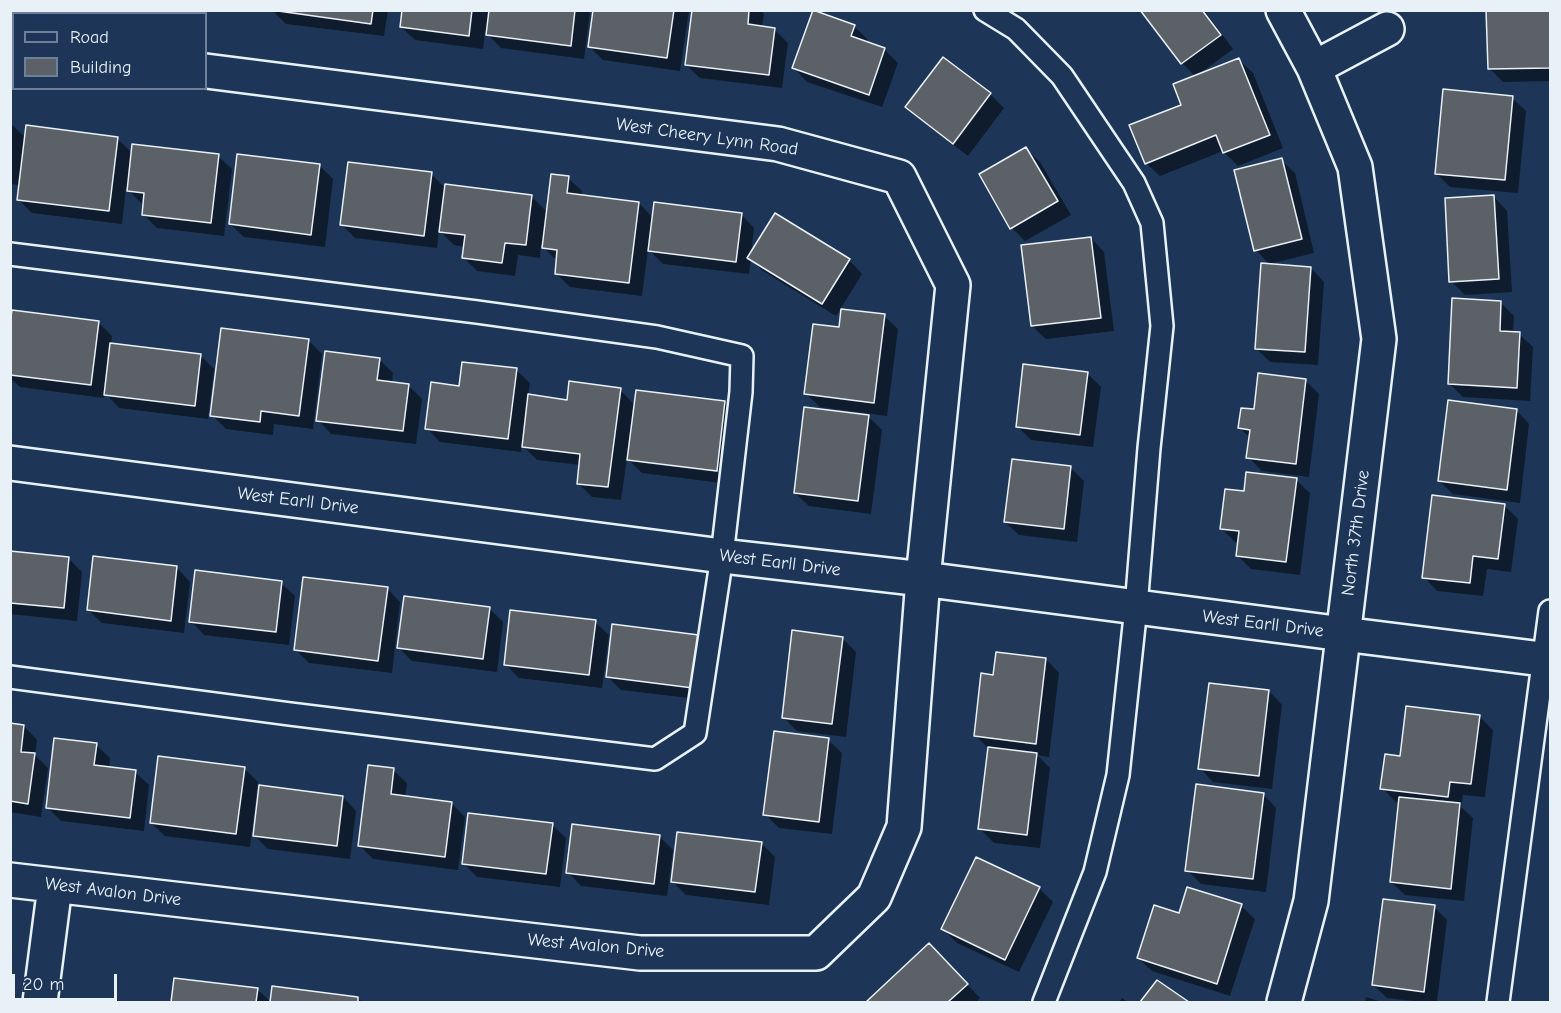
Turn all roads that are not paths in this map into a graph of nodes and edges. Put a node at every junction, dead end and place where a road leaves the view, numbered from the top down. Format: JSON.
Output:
{"nodes":[{"id":1,"x":985,"y":10,"type":"edge"},
{"id":2,"x":1283,"y":10,"type":"edge"},
{"id":3,"x":1387,"y":29,"type":"dead end"},
{"id":4,"x":1314,"y":68,"type":"junction"},
{"id":5,"x":207,"y":71,"type":"edge"},
{"id":6,"x":10,"y":254,"type":"edge"},
{"id":7,"x":10,"y":464,"type":"edge"},
{"id":8,"x":722,"y":556,"type":"junction"},
{"id":9,"x":923,"y":579,"type":"junction"},
{"id":10,"x":1136,"y":607,"type":"junction"},
{"id":11,"x":1551,"y":611,"type":"edge"},
{"id":12,"x":1343,"y":634,"type":"junction"},
{"id":13,"x":1547,"y":659,"type":"edge"},
{"id":14,"x":10,"y":677,"type":"edge"},
{"id":15,"x":10,"y":880,"type":"edge"},
{"id":16,"x":56,"y":886,"type":"junction"},
{"id":17,"x":40,"y":1002,"type":"edge"},
{"id":18,"x":1044,"y":1002,"type":"edge"},
{"id":19,"x":1284,"y":1002,"type":"edge"},
{"id":20,"x":1498,"y":1002,"type":"edge"}],
"edges":[{"from":1,"to":10,"type":"lane"},
{"from":2,"to":4,"type":"street","name":"North 37th Drive"},
{"from":3,"to":4,"type":"street"},
{"from":4,"to":12,"type":"street","name":"North 37th Drive"},
{"from":5,"to":9,"type":"street","name":"West Cheery Lynn Road"},
{"from":6,"to":8,"type":"lane"},
{"from":7,"to":8,"type":"street","name":"West Earll Drive"},
{"from":8,"to":9,"type":"street","name":"West Earll Drive"},
{"from":8,"to":14,"type":"lane"},
{"from":9,"to":10,"type":"street","name":"West Earll Drive"},
{"from":9,"to":16,"type":"street","name":"West Avalon Drive"},
{"from":10,"to":12,"type":"street","name":"West Earll Drive"},
{"from":10,"to":18,"type":"lane"},
{"from":11,"to":13,"type":"lane"},
{"from":12,"to":13,"type":"street","name":"West Earll Drive"},
{"from":12,"to":19,"type":"street","name":"North 37th Drive"},
{"from":13,"to":20,"type":"lane"},
{"from":15,"to":16,"type":"street","name":"West Avalon Drive"},
{"from":16,"to":17,"type":"street"}]}
